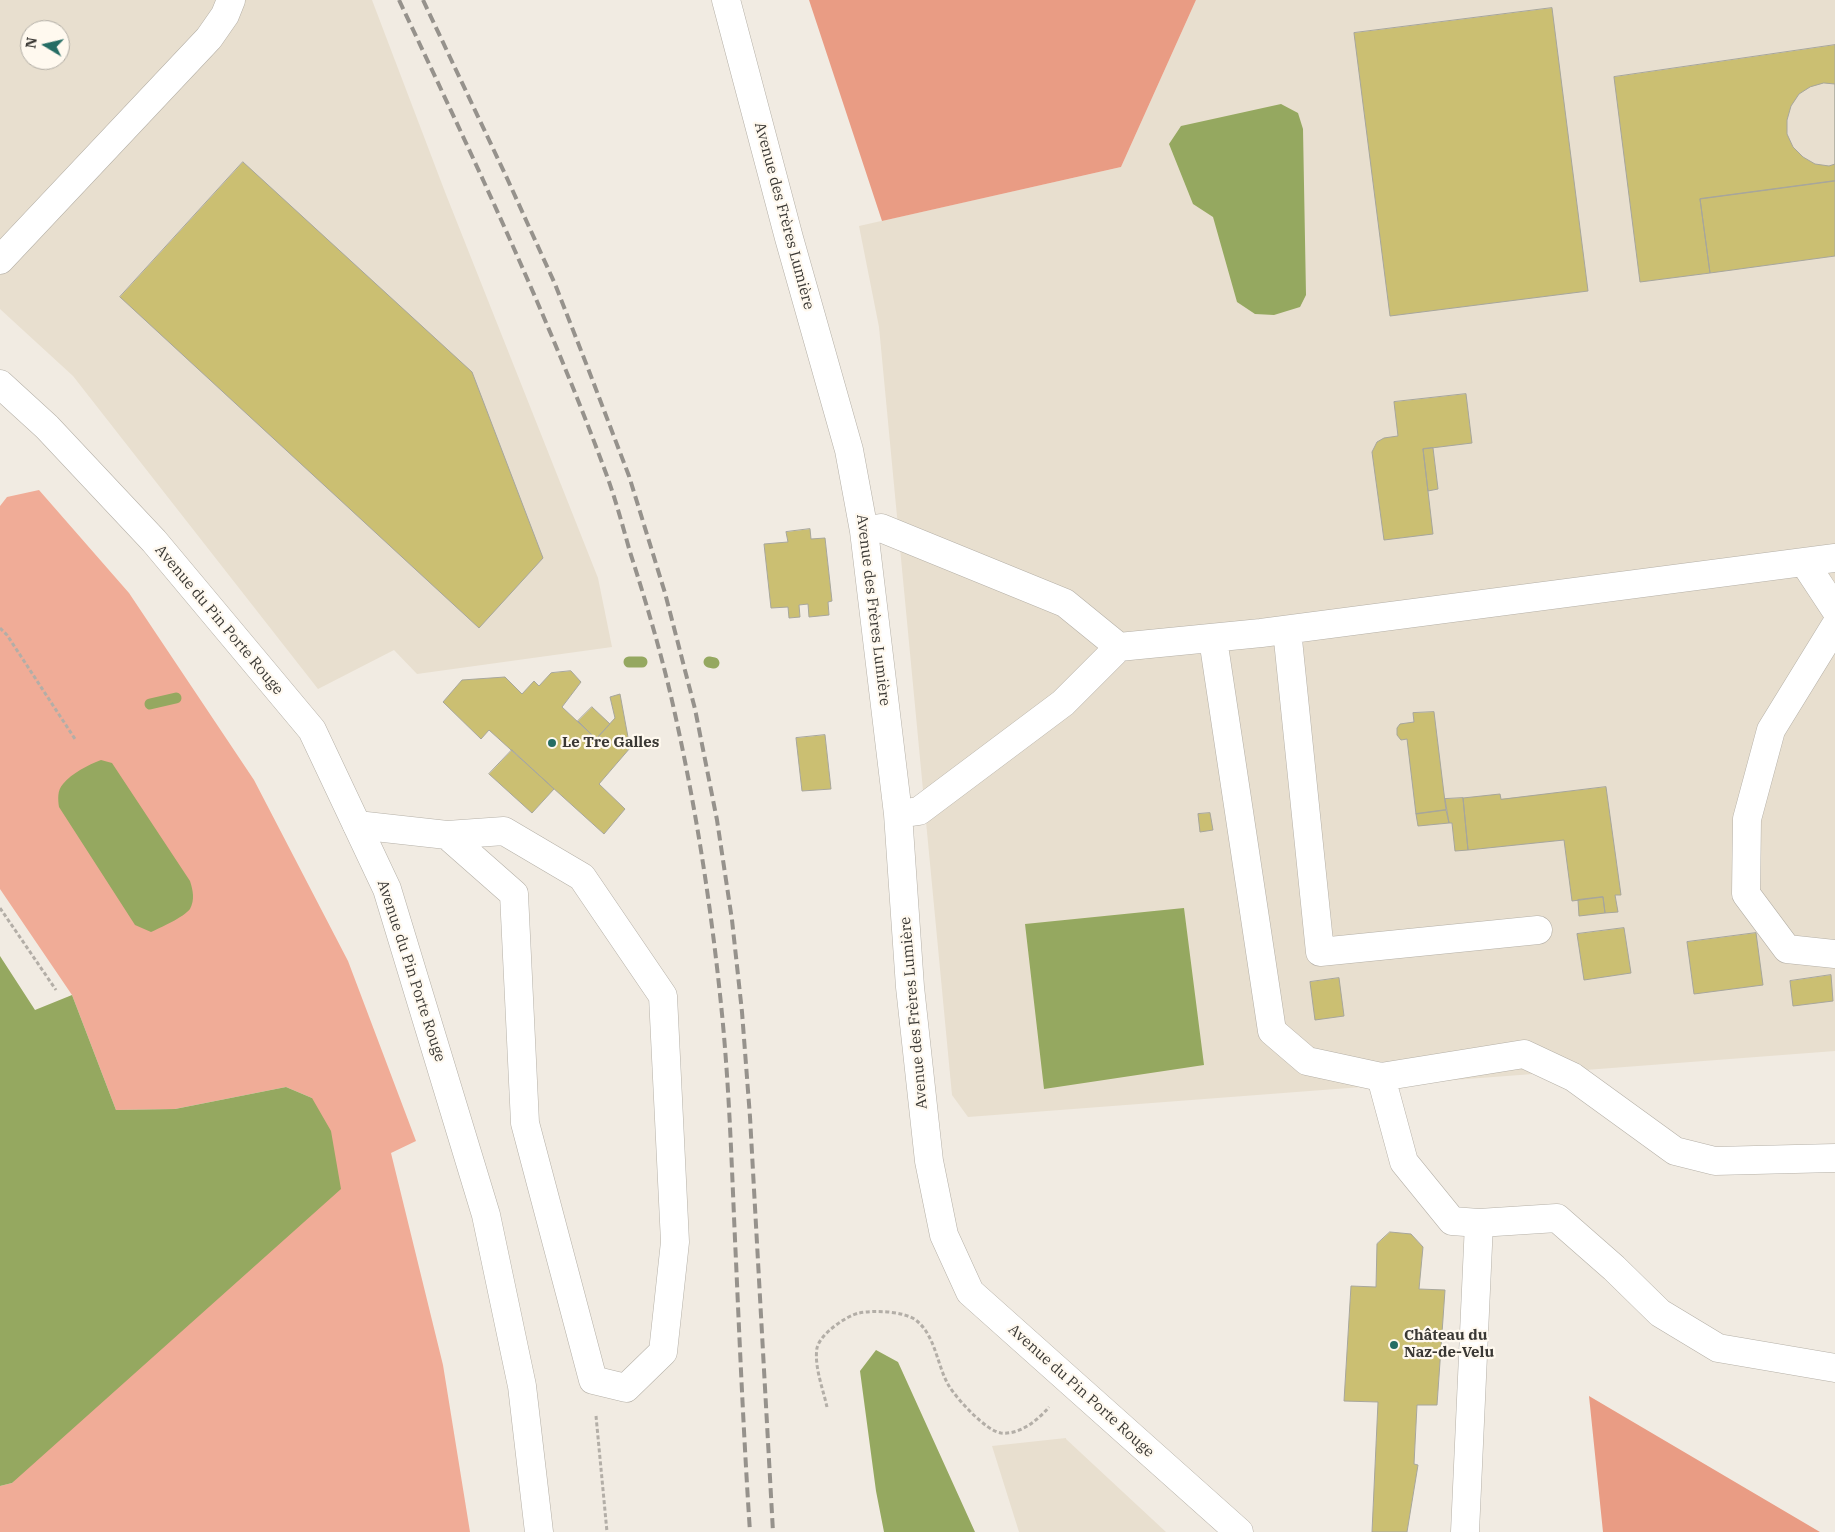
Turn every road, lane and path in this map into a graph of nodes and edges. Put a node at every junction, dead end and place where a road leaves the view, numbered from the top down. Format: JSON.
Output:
{"nodes":[{"id":1,"x":231,"y":0,"type":"edge"},
{"id":2,"x":726,"y":0,"type":"edge"},
{"id":3,"x":0,"y":260,"type":"edge"},
{"id":4,"x":0,"y":384,"type":"edge"},
{"id":5,"x":864,"y":531,"type":"junction"},
{"id":6,"x":1835,"y":558,"type":"edge"},
{"id":7,"x":1804,"y":562,"type":"junction"},
{"id":8,"x":1835,"y":609,"type":"edge"},
{"id":9,"x":1835,"y":626,"type":"edge"},
{"id":10,"x":0,"y":628,"type":"edge"},
{"id":11,"x":1287,"y":630,"type":"junction"},
{"id":12,"x":1213,"y":640,"type":"junction"},
{"id":13,"x":1119,"y":648,"type":"junction"},
{"id":14,"x":74,"y":739,"type":"dead end"},
{"id":15,"x":898,"y":814,"type":"junction"},
{"id":16,"x":357,"y":825,"type":"junction"},
{"id":17,"x":447,"y":835,"type":"junction"},
{"id":18,"x":0,"y":908,"type":"edge"},
{"id":19,"x":1538,"y":930,"type":"dead end"},
{"id":20,"x":1835,"y":954,"type":"edge"},
{"id":21,"x":56,"y":990,"type":"dead end"},
{"id":22,"x":1381,"y":1077,"type":"junction"},
{"id":23,"x":1835,"y":1158,"type":"edge"},
{"id":24,"x":1479,"y":1223,"type":"junction"},
{"id":25,"x":944,"y":1235,"type":"joint"},
{"id":26,"x":1835,"y":1368,"type":"edge"},
{"id":27,"x":593,"y":1380,"type":"junction"},
{"id":28,"x":1071,"y":1382,"type":"junction"},
{"id":29,"x":828,"y":1407,"type":"dead end"},
{"id":30,"x":539,"y":1532,"type":"edge"},
{"id":31,"x":607,"y":1532,"type":"edge"},
{"id":32,"x":1239,"y":1532,"type":"edge"},
{"id":33,"x":1465,"y":1532,"type":"edge"}],
"edges":[{"from":1,"to":3,"type":"street"},
{"from":2,"to":5,"type":"street","name":"Avenue des Frères Lumière"},
{"from":4,"to":16,"type":"street","name":"Avenue du Pin Porte Rouge"},
{"from":5,"to":13,"type":"street"},
{"from":5,"to":15,"type":"street","name":"Avenue des Frères Lumière"},
{"from":6,"to":7,"type":"street"},
{"from":7,"to":8,"type":"street"},
{"from":7,"to":11,"type":"street"},
{"from":9,"to":20,"type":"street"},
{"from":10,"to":14,"type":"path"},
{"from":11,"to":12,"type":"street"},
{"from":11,"to":19,"type":"street"},
{"from":12,"to":13,"type":"street"},
{"from":12,"to":22,"type":"street"},
{"from":13,"to":15,"type":"street"},
{"from":15,"to":25,"type":"street","name":"Avenue des Frères Lumière"},
{"from":16,"to":17,"type":"street"},
{"from":16,"to":30,"type":"street","name":"Avenue du Pin Porte Rouge"},
{"from":17,"to":27,"type":"street"},
{"from":17,"to":27,"type":"street"},
{"from":18,"to":21,"type":"path"},
{"from":22,"to":23,"type":"street"},
{"from":22,"to":24,"type":"street"},
{"from":24,"to":26,"type":"street"},
{"from":24,"to":33,"type":"street"},
{"from":25,"to":28,"type":"street","name":"Avenue du Pin Porte Rouge"},
{"from":27,"to":31,"type":"path"},
{"from":28,"to":29,"type":"path"},
{"from":28,"to":32,"type":"street","name":"Avenue du Pin Porte Rouge"}]}
